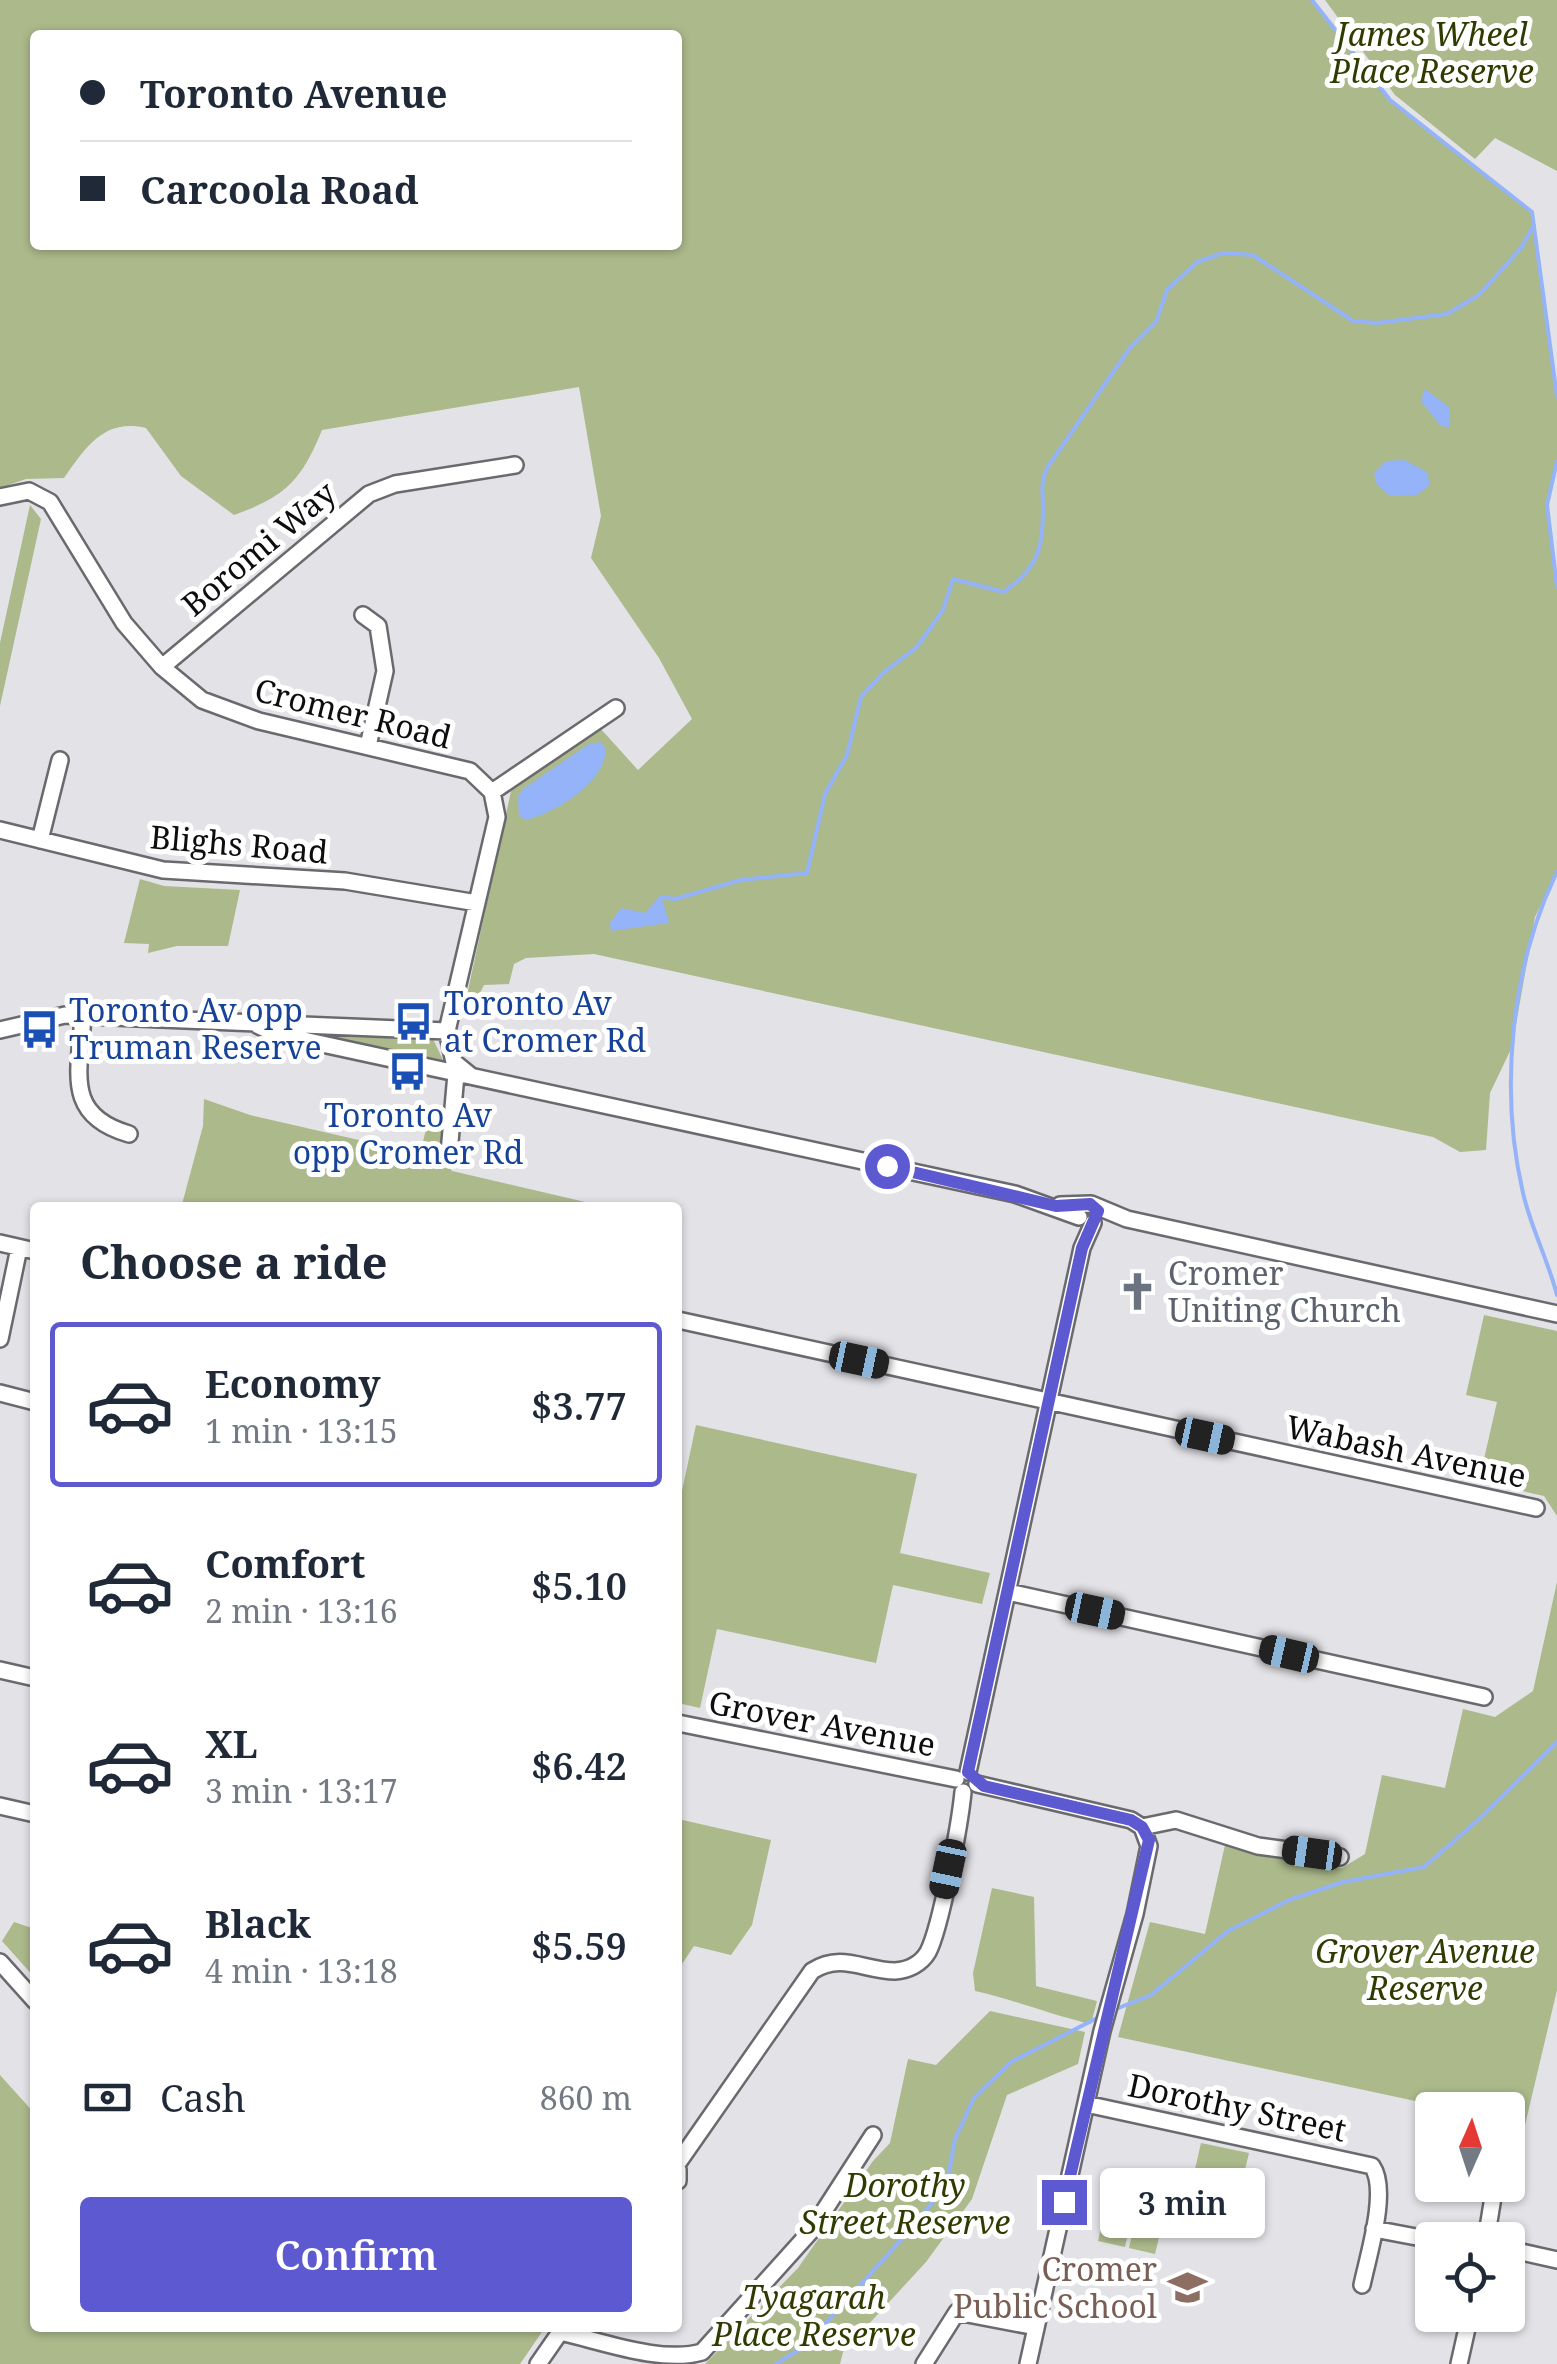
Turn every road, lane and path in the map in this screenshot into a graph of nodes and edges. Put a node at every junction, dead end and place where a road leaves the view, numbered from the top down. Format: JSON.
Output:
{"nodes":[{"id":1,"x":516,"y":465,"type":"dead end"},
{"id":2,"x":0,"y":497,"type":"edge"},
{"id":3,"x":363,"y":615,"type":"dead end"},
{"id":4,"x":162,"y":667,"type":"junction"},
{"id":5,"x":616,"y":708,"type":"dead end"},
{"id":6,"x":368,"y":746,"type":"junction"},
{"id":7,"x":60,"y":760,"type":"dead end"},
{"id":8,"x":492,"y":792,"type":"junction"},
{"id":9,"x":0,"y":830,"type":"edge"},
{"id":10,"x":40,"y":840,"type":"junction"},
{"id":11,"x":477,"y":903,"type":"junction"},
{"id":12,"x":84,"y":1015,"type":"junction"},
{"id":13,"x":257,"y":1025,"type":"junction"},
{"id":14,"x":0,"y":1030,"type":"edge"},
{"id":15,"x":447,"y":1030,"type":"junction"},
{"id":16,"x":463,"y":1075,"type":"junction"},
{"id":17,"x":128,"y":1134,"type":"dead end"},
{"id":18,"x":449,"y":1153,"type":"dead end"},
{"id":19,"x":1088,"y":1215,"type":"junction"},
{"id":20,"x":0,"y":1243,"type":"edge"},
{"id":21,"x":27,"y":1249,"type":"edge"},
{"id":22,"x":1557,"y":1314,"type":"edge"},
{"id":23,"x":682,"y":1321,"type":"edge"},
{"id":24,"x":0,"y":1339,"type":"edge"},
{"id":25,"x":0,"y":1394,"type":"edge"},
{"id":26,"x":30,"y":1401,"type":"edge"},
{"id":27,"x":1049,"y":1402,"type":"junction"},
{"id":28,"x":1536,"y":1508,"type":"dead end"},
{"id":29,"x":1008,"y":1592,"type":"junction"},
{"id":30,"x":0,"y":1670,"type":"edge"},
{"id":31,"x":30,"y":1677,"type":"edge"},
{"id":32,"x":1484,"y":1697,"type":"dead end"},
{"id":33,"x":682,"y":1724,"type":"edge"},
{"id":34,"x":966,"y":1782,"type":"junction"},
{"id":35,"x":0,"y":1806,"type":"edge"},
{"id":36,"x":30,"y":1813,"type":"edge"},
{"id":37,"x":1142,"y":1827,"type":"junction"},
{"id":38,"x":1340,"y":1857,"type":"dead end"},
{"id":39,"x":0,"y":1962,"type":"edge"},
{"id":40,"x":30,"y":1995,"type":"edge"},
{"id":41,"x":1086,"y":2104,"type":"junction"},
{"id":42,"x":872,"y":2135,"type":"dead end"},
{"id":43,"x":682,"y":2160,"type":"edge"},
{"id":44,"x":1374,"y":2229,"type":"junction"},
{"id":45,"x":1415,"y":2237,"type":"edge"},
{"id":46,"x":1525,"y":2253,"type":"edge"},
{"id":47,"x":1557,"y":2260,"type":"edge"},
{"id":48,"x":1362,"y":2285,"type":"dead end"},
{"id":49,"x":1036,"y":2327,"type":"junction"},
{"id":50,"x":561,"y":2332,"type":"edge"},
{"id":51,"x":570,"y":2332,"type":"edge"},
{"id":52,"x":1467,"y":2332,"type":"edge"},
{"id":53,"x":538,"y":2364,"type":"edge"},
{"id":54,"x":924,"y":2364,"type":"edge"},
{"id":55,"x":1028,"y":2364,"type":"edge"},
{"id":56,"x":1460,"y":2364,"type":"edge"}],
"edges":[{"from":1,"to":4,"type":"street","name":"Boromi Way"},
{"from":2,"to":4,"type":"street","name":"Cromer Road"},
{"from":3,"to":6,"type":"street"},
{"from":4,"to":6,"type":"street","name":"Cromer Road"},
{"from":5,"to":8,"type":"street"},
{"from":6,"to":8,"type":"street","name":"Cromer Road"},
{"from":7,"to":10,"type":"street"},
{"from":8,"to":11,"type":"street"},
{"from":9,"to":10,"type":"street","name":"Blighs Road"},
{"from":10,"to":11,"type":"street","name":"Blighs Road"},
{"from":11,"to":15,"type":"street"},
{"from":12,"to":13,"type":"street"},
{"from":12,"to":14,"type":"street"},
{"from":12,"to":17,"type":"street"},
{"from":13,"to":15,"type":"street"},
{"from":13,"to":16,"type":"street"},
{"from":15,"to":16,"type":"street"},
{"from":16,"to":18,"type":"street"},
{"from":16,"to":19,"type":"street"},
{"from":19,"to":22,"type":"street"},
{"from":19,"to":27,"type":"street"},
{"from":20,"to":21,"type":"street"},
{"from":21,"to":24,"type":"street"},
{"from":23,"to":27,"type":"street","name":"Wabash Avenue"},
{"from":25,"to":26,"type":"street"},
{"from":27,"to":28,"type":"street","name":"Wabash Avenue"},
{"from":27,"to":29,"type":"street"},
{"from":29,"to":32,"type":"street"},
{"from":29,"to":34,"type":"street"},
{"from":30,"to":31,"type":"street"},
{"from":33,"to":34,"type":"street","name":"Grover Avenue"},
{"from":34,"to":37,"type":"street","name":"Grover Avenue"},
{"from":34,"to":43,"type":"street"},
{"from":35,"to":36,"type":"street"},
{"from":37,"to":38,"type":"street","name":"Grover Avenue"},
{"from":37,"to":41,"type":"street"},
{"from":39,"to":40,"type":"street"},
{"from":41,"to":44,"type":"street","name":"Dorothy Street"},
{"from":41,"to":49,"type":"street"},
{"from":42,"to":51,"type":"street"},
{"from":44,"to":45,"type":"street"},
{"from":44,"to":48,"type":"street"},
{"from":46,"to":47,"type":"street"},
{"from":49,"to":54,"type":"street"},
{"from":49,"to":55,"type":"street"},
{"from":50,"to":53,"type":"street"},
{"from":52,"to":56,"type":"street"}]}
